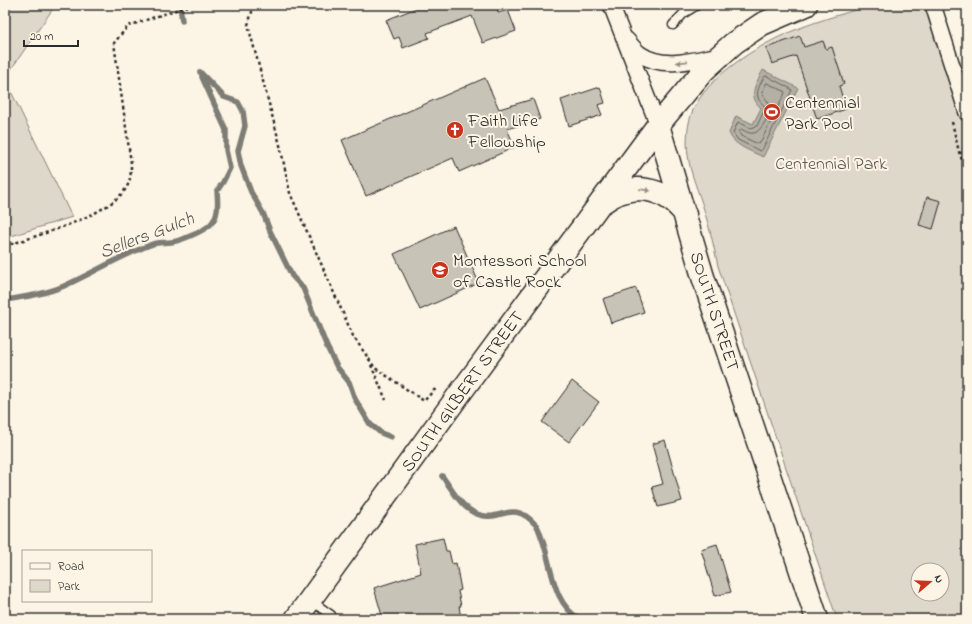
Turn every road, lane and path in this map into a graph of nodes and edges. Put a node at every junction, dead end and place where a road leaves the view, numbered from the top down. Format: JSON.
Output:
{"nodes":[{"id":1,"x":190,"y":5,"type":"edge"},
{"id":2,"x":254,"y":5,"type":"edge"},
{"id":3,"x":611,"y":5,"type":"edge"},
{"id":4,"x":697,"y":5,"type":"edge"},
{"id":5,"x":806,"y":5,"type":"edge"},
{"id":6,"x":933,"y":5,"type":"edge"},
{"id":7,"x":673,"y":24,"type":"dead end"},
{"id":8,"x":624,"y":37,"type":"junction"},
{"id":9,"x":720,"y":54,"type":"junction"},
{"id":10,"x":967,"y":113,"type":"edge"},
{"id":11,"x":952,"y":122,"type":"dead end"},
{"id":12,"x":658,"y":125,"type":"junction"},
{"id":13,"x":959,"y":152,"type":"junction"},
{"id":14,"x":967,"y":156,"type":"edge"},
{"id":15,"x":967,"y":174,"type":"edge"},
{"id":16,"x":597,"y":207,"type":"junction"},
{"id":17,"x":685,"y":214,"type":"junction"},
{"id":18,"x":5,"y":246,"type":"edge"},
{"id":19,"x":368,"y":359,"type":"junction"},
{"id":20,"x":458,"y":396,"type":"junction"},
{"id":21,"x":386,"y":400,"type":"dead end"},
{"id":22,"x":310,"y":600,"type":"junction"},
{"id":23,"x":296,"y":619,"type":"edge"},
{"id":24,"x":332,"y":619,"type":"edge"},
{"id":25,"x":817,"y":619,"type":"edge"}],
"edges":[{"from":1,"to":18,"type":"path"},
{"from":2,"to":19,"type":"path"},
{"from":3,"to":8,"type":"street","name":"SOUTH STREET"},
{"from":4,"to":7,"type":"lane"},
{"from":5,"to":9,"type":"street","name":"SOUTH GILBERT STREET"},
{"from":6,"to":10,"type":"street"},
{"from":9,"to":8,"type":"street","one_way":true},
{"from":8,"to":12,"type":"street","name":"SOUTH STREET"},
{"from":9,"to":12,"type":"street","name":"SOUTH GILBERT STREET"},
{"from":11,"to":13,"type":"path"},
{"from":12,"to":16,"type":"street","name":"SOUTH GILBERT STREET"},
{"from":12,"to":17,"type":"street","name":"SOUTH STREET"},
{"from":13,"to":14,"type":"path"},
{"from":13,"to":15,"type":"path"},
{"from":16,"to":17,"type":"street","one_way":true},
{"from":16,"to":20,"type":"street","name":"SOUTH GILBERT STREET"},
{"from":17,"to":25,"type":"street","name":"SOUTH STREET"},
{"from":19,"to":20,"type":"path"},
{"from":19,"to":21,"type":"path"},
{"from":20,"to":22,"type":"street","name":"SOUTH GILBERT STREET"},
{"from":22,"to":23,"type":"street","name":"SOUTH GILBERT STREET"},
{"from":22,"to":24,"type":"lane"}]}
